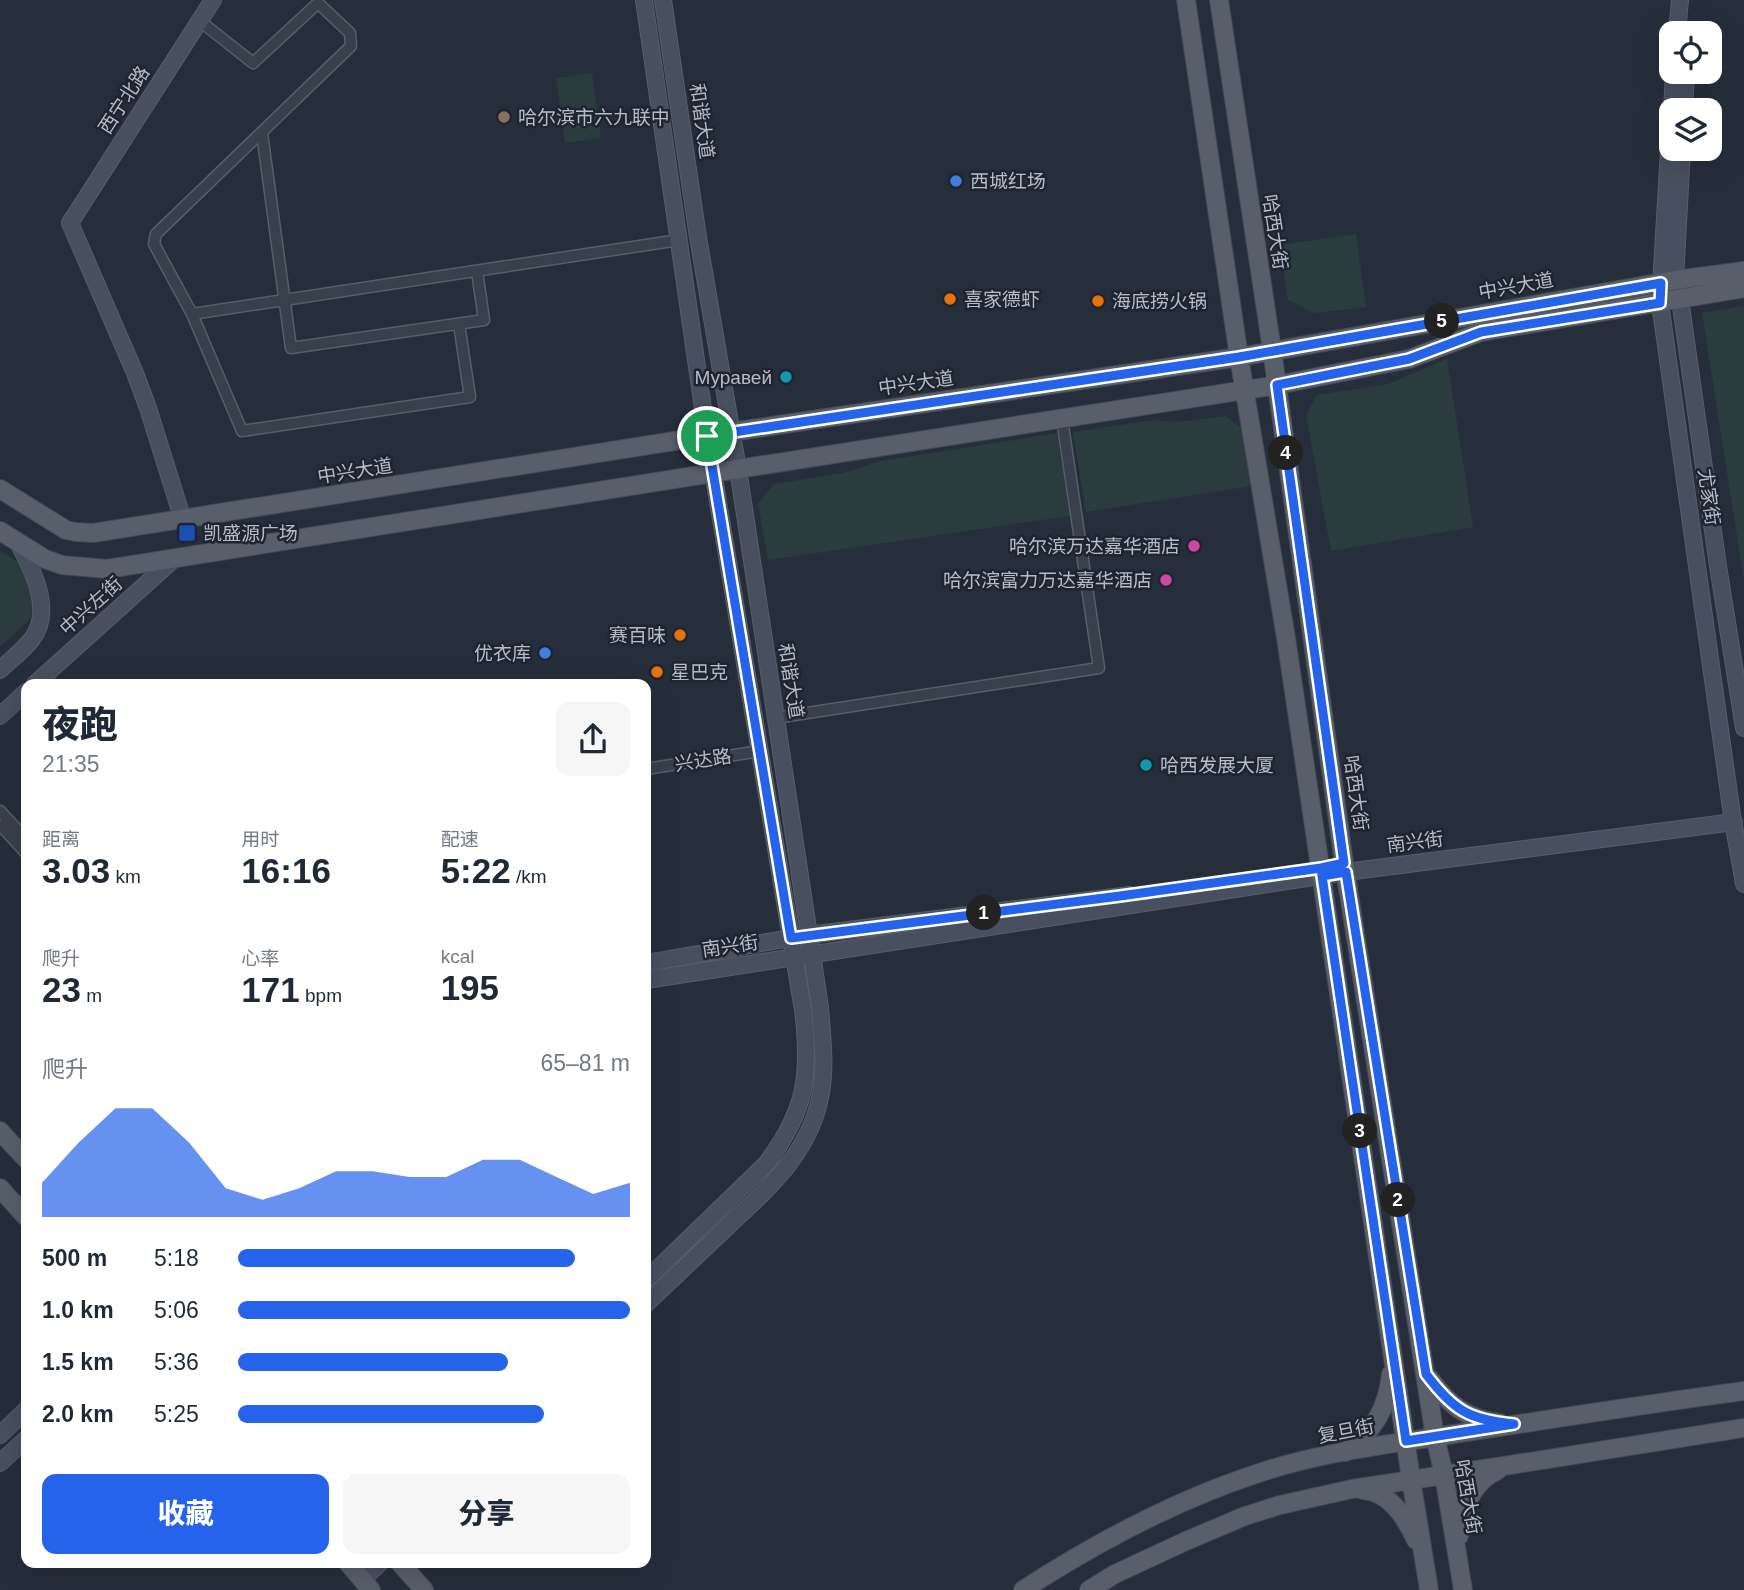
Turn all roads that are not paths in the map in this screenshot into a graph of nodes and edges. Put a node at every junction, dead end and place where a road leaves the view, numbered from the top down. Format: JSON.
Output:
{"nodes":[{"id":1,"x":214,"y":0,"type":"edge"},
{"id":2,"x":644,"y":0,"type":"edge"},
{"id":3,"x":663,"y":0,"type":"edge"},
{"id":4,"x":1186,"y":0,"type":"edge"},
{"id":5,"x":1219,"y":0,"type":"edge"},
{"id":6,"x":1680,"y":0,"type":"edge"},
{"id":7,"x":1690,"y":0,"type":"edge"},
{"id":8,"x":200,"y":21,"type":"junction"},
{"id":9,"x":1678,"y":21,"type":"edge"},
{"id":10,"x":1689,"y":21,"type":"edge"},
{"id":11,"x":262,"y":132,"type":"junction"},
{"id":12,"x":1670,"y":161,"type":"edge"},
{"id":13,"x":1681,"y":161,"type":"edge"},
{"id":14,"x":679,"y":240,"type":"junction"},
{"id":15,"x":477,"y":271,"type":"junction"},
{"id":16,"x":1744,"y":271,"type":"edge"},
{"id":17,"x":1668,"y":281,"type":"junction"},
{"id":18,"x":1744,"y":288,"type":"edge"},
{"id":19,"x":1680,"y":299,"type":"junction"},
{"id":20,"x":284,"y":300,"type":"junction"},
{"id":21,"x":1660,"y":303,"type":"junction"},
{"id":22,"x":192,"y":314,"type":"junction"},
{"id":23,"x":458,"y":324,"type":"junction"},
{"id":24,"x":1272,"y":350,"type":"junction"},
{"id":25,"x":1239,"y":357,"type":"junction"},
{"id":26,"x":1277,"y":385,"type":"junction"},
{"id":27,"x":1245,"y":390,"type":"junction"},
{"id":28,"x":1062,"y":419,"type":"junction"},
{"id":29,"x":731,"y":432,"type":"junction"},
{"id":30,"x":707,"y":436,"type":"junction"},
{"id":31,"x":738,"y":469,"type":"junction"},
{"id":32,"x":714,"y":473,"type":"junction"},
{"id":33,"x":0,"y":489,"type":"edge"},
{"id":34,"x":183,"y":520,"type":"junction"},
{"id":35,"x":0,"y":531,"type":"edge"},
{"id":36,"x":17,"y":541,"type":"junction"},
{"id":37,"x":175,"y":558,"type":"junction"},
{"id":38,"x":0,"y":670,"type":"edge"},
{"id":39,"x":41,"y":679,"type":"edge"},
{"id":40,"x":21,"y":697,"type":"edge"},
{"id":41,"x":0,"y":716,"type":"edge"},
{"id":42,"x":775,"y":718,"type":"junction"},
{"id":43,"x":1744,"y":728,"type":"edge"},
{"id":44,"x":760,"y":751,"type":"junction"},
{"id":45,"x":651,"y":768,"type":"edge"},
{"id":46,"x":0,"y":811,"type":"edge"},
{"id":47,"x":1733,"y":818,"type":"junction"},
{"id":48,"x":0,"y":825,"type":"edge"},
{"id":49,"x":21,"y":834,"type":"edge"},
{"id":50,"x":21,"y":848,"type":"edge"},
{"id":51,"x":1345,"y":868,"type":"junction"},
{"id":52,"x":1321,"y":872,"type":"junction"},
{"id":53,"x":1744,"y":884,"type":"edge"},
{"id":54,"x":808,"y":935,"type":"junction"},
{"id":55,"x":791,"y":938,"type":"junction"},
{"id":56,"x":812,"y":955,"type":"junction"},
{"id":57,"x":794,"y":958,"type":"junction"},
{"id":58,"x":651,"y":962,"type":"edge"},
{"id":59,"x":651,"y":979,"type":"edge"},
{"id":60,"x":0,"y":1131,"type":"edge"},
{"id":61,"x":21,"y":1154,"type":"edge"},
{"id":62,"x":0,"y":1188,"type":"edge"},
{"id":63,"x":21,"y":1211,"type":"edge"},
{"id":64,"x":651,"y":1274,"type":"edge"},
{"id":65,"x":651,"y":1299,"type":"edge"},
{"id":66,"x":1393,"y":1353,"type":"junction"},
{"id":67,"x":1426,"y":1374,"type":"junction"},
{"id":68,"x":1744,"y":1391,"type":"edge"},
{"id":69,"x":21,"y":1415,"type":"edge"},
{"id":70,"x":1514,"y":1424,"type":"junction"},
{"id":71,"x":1744,"y":1428,"type":"edge"},
{"id":72,"x":0,"y":1434,"type":"edge"},
{"id":73,"x":1436,"y":1437,"type":"junction"},
{"id":74,"x":1406,"y":1441,"type":"junction"},
{"id":75,"x":21,"y":1444,"type":"edge"},
{"id":76,"x":1344,"y":1453,"type":"junction"},
{"id":77,"x":0,"y":1463,"type":"edge"},
{"id":78,"x":1510,"y":1465,"type":"junction"},
{"id":79,"x":1444,"y":1475,"type":"junction"},
{"id":80,"x":1411,"y":1479,"type":"junction"},
{"id":81,"x":1352,"y":1489,"type":"junction"},
{"id":82,"x":1457,"y":1553,"type":"junction"},
{"id":83,"x":1423,"y":1555,"type":"junction"},
{"id":84,"x":353,"y":1568,"type":"edge"},
{"id":85,"x":377,"y":1568,"type":"edge"},
{"id":86,"x":404,"y":1568,"type":"edge"},
{"id":87,"x":367,"y":1585,"type":"edge"},
{"id":88,"x":424,"y":1590,"type":"edge"},
{"id":89,"x":1023,"y":1590,"type":"edge"},
{"id":90,"x":1089,"y":1590,"type":"edge"},
{"id":91,"x":1429,"y":1590,"type":"edge"},
{"id":92,"x":1463,"y":1590,"type":"edge"}],
"edges":[{"from":1,"to":8,"type":"main road","name":"西宁北路"},
{"from":2,"to":14,"type":"main road","name":"和谐大道"},
{"from":3,"to":29,"type":"main road","name":"和谐大道"},
{"from":4,"to":25,"type":"main road"},
{"from":5,"to":24,"type":"main road","name":"哈西大街"},
{"from":6,"to":9,"type":"main road"},
{"from":7,"to":10,"type":"main road"},
{"from":8,"to":11,"type":"street"},
{"from":8,"to":34,"type":"main road","name":"西宁北路"},
{"from":11,"to":20,"type":"street"},
{"from":11,"to":22,"type":"street"},
{"from":12,"to":17,"type":"main road","name":"尤家街"},
{"from":13,"to":17,"type":"main road","name":"尤家街"},
{"from":14,"to":15,"type":"street"},
{"from":14,"to":30,"type":"main road","name":"和谐大道"},
{"from":15,"to":20,"type":"street"},
{"from":15,"to":23,"type":"street"},
{"from":16,"to":17,"type":"main road","name":"中兴大道"},
{"from":17,"to":19,"type":"main road","name":"尤家街"},
{"from":17,"to":21,"type":"main road","name":"尤家街"},
{"from":17,"to":24,"type":"main road","name":"中兴大道"},
{"from":18,"to":19,"type":"main road","name":"中兴大道"},
{"from":19,"to":21,"type":"main road","name":"中兴大道"},
{"from":19,"to":43,"type":"main road","name":"尤家街"},
{"from":20,"to":22,"type":"street"},
{"from":20,"to":23,"type":"street"},
{"from":21,"to":26,"type":"main road","name":"中兴大道"},
{"from":21,"to":47,"type":"main road","name":"尤家街"},
{"from":22,"to":23,"type":"street"},
{"from":24,"to":25,"type":"main road","name":"中兴大道"},
{"from":24,"to":26,"type":"main road","name":"哈西大街"},
{"from":25,"to":27,"type":"main road"},
{"from":25,"to":29,"type":"main road","name":"中兴大道"},
{"from":26,"to":27,"type":"main road","name":"中兴大道"},
{"from":26,"to":51,"type":"main road","name":"哈西大街"},
{"from":27,"to":28,"type":"main road","name":"中兴大道"},
{"from":27,"to":52,"type":"main road"},
{"from":28,"to":31,"type":"main road","name":"中兴大道"},
{"from":28,"to":42,"type":"street"},
{"from":29,"to":30,"type":"main road","name":"中兴大道"},
{"from":29,"to":31,"type":"main road","name":"和谐大道"},
{"from":30,"to":32,"type":"main road","name":"和谐大道"},
{"from":30,"to":34,"type":"main road","name":"中兴大道"},
{"from":31,"to":32,"type":"main road","name":"中兴大道"},
{"from":31,"to":42,"type":"main road","name":"和谐大道"},
{"from":32,"to":37,"type":"main road","name":"中兴大道"},
{"from":32,"to":44,"type":"main road","name":"和谐大道"},
{"from":33,"to":34,"type":"main road","name":"中兴大道"},
{"from":35,"to":36,"type":"main road","name":"中兴大道"},
{"from":36,"to":37,"type":"main road","name":"中兴大道"},
{"from":36,"to":38,"type":"main road","name":"中兴左街"},
{"from":37,"to":39,"type":"main road","name":"中兴左街"},
{"from":40,"to":41,"type":"main road"},
{"from":42,"to":54,"type":"main road","name":"和谐大道"},
{"from":44,"to":45,"type":"street","name":"兴达路"},
{"from":44,"to":55,"type":"main road","name":"和谐大道"},
{"from":46,"to":49,"type":"street"},
{"from":47,"to":51,"type":"main road","name":"南兴街"},
{"from":47,"to":53,"type":"main road","name":"尤家街"},
{"from":48,"to":50,"type":"street"},
{"from":51,"to":52,"type":"main road","name":"南兴街"},
{"from":51,"to":67,"type":"main road","name":"哈西大街"},
{"from":52,"to":54,"type":"main road","name":"南兴街"},
{"from":52,"to":56,"type":"main road","name":"南兴街"},
{"from":52,"to":66,"type":"main road"},
{"from":54,"to":55,"type":"main road","name":"南兴街"},
{"from":54,"to":56,"type":"main road","name":"和谐大道"},
{"from":55,"to":57,"type":"main road","name":"和谐大道"},
{"from":55,"to":58,"type":"main road","name":"南兴街"},
{"from":56,"to":57,"type":"main road","name":"南兴街"},
{"from":56,"to":65,"type":"main road","name":"和谐大道"},
{"from":57,"to":59,"type":"main road","name":"南兴街"},
{"from":57,"to":64,"type":"main road","name":"和谐大道"},
{"from":60,"to":61,"type":"main road"},
{"from":62,"to":63,"type":"main road"},
{"from":66,"to":74,"type":"main road"},
{"from":66,"to":76,"type":"main road"},
{"from":67,"to":70,"type":"main road"},
{"from":67,"to":73,"type":"main road","name":"哈西大街"},
{"from":68,"to":70,"type":"main road","name":"复旦街"},
{"from":69,"to":72,"type":"main road"},
{"from":70,"to":73,"type":"main road","name":"复旦街"},
{"from":71,"to":78,"type":"main road"},
{"from":73,"to":74,"type":"main road","name":"复旦街"},
{"from":73,"to":79,"type":"main road","name":"哈西大街"},
{"from":74,"to":76,"type":"main road","name":"复旦街"},
{"from":74,"to":80,"type":"main road"},
{"from":75,"to":77,"type":"main road"},
{"from":76,"to":89,"type":"main road","name":"复旦街"},
{"from":78,"to":79,"type":"main road"},
{"from":78,"to":82,"type":"main road"},
{"from":79,"to":80,"type":"main road"},
{"from":79,"to":82,"type":"main road","name":"哈西大街"},
{"from":80,"to":81,"type":"main road"},
{"from":80,"to":83,"type":"main road"},
{"from":81,"to":83,"type":"main road"},
{"from":81,"to":90,"type":"main road"},
{"from":82,"to":92,"type":"main road","name":"哈西大街"},
{"from":83,"to":91,"type":"main road"},
{"from":84,"to":87,"type":"main road"},
{"from":85,"to":87,"type":"main road"},
{"from":86,"to":88,"type":"main road"}]}
